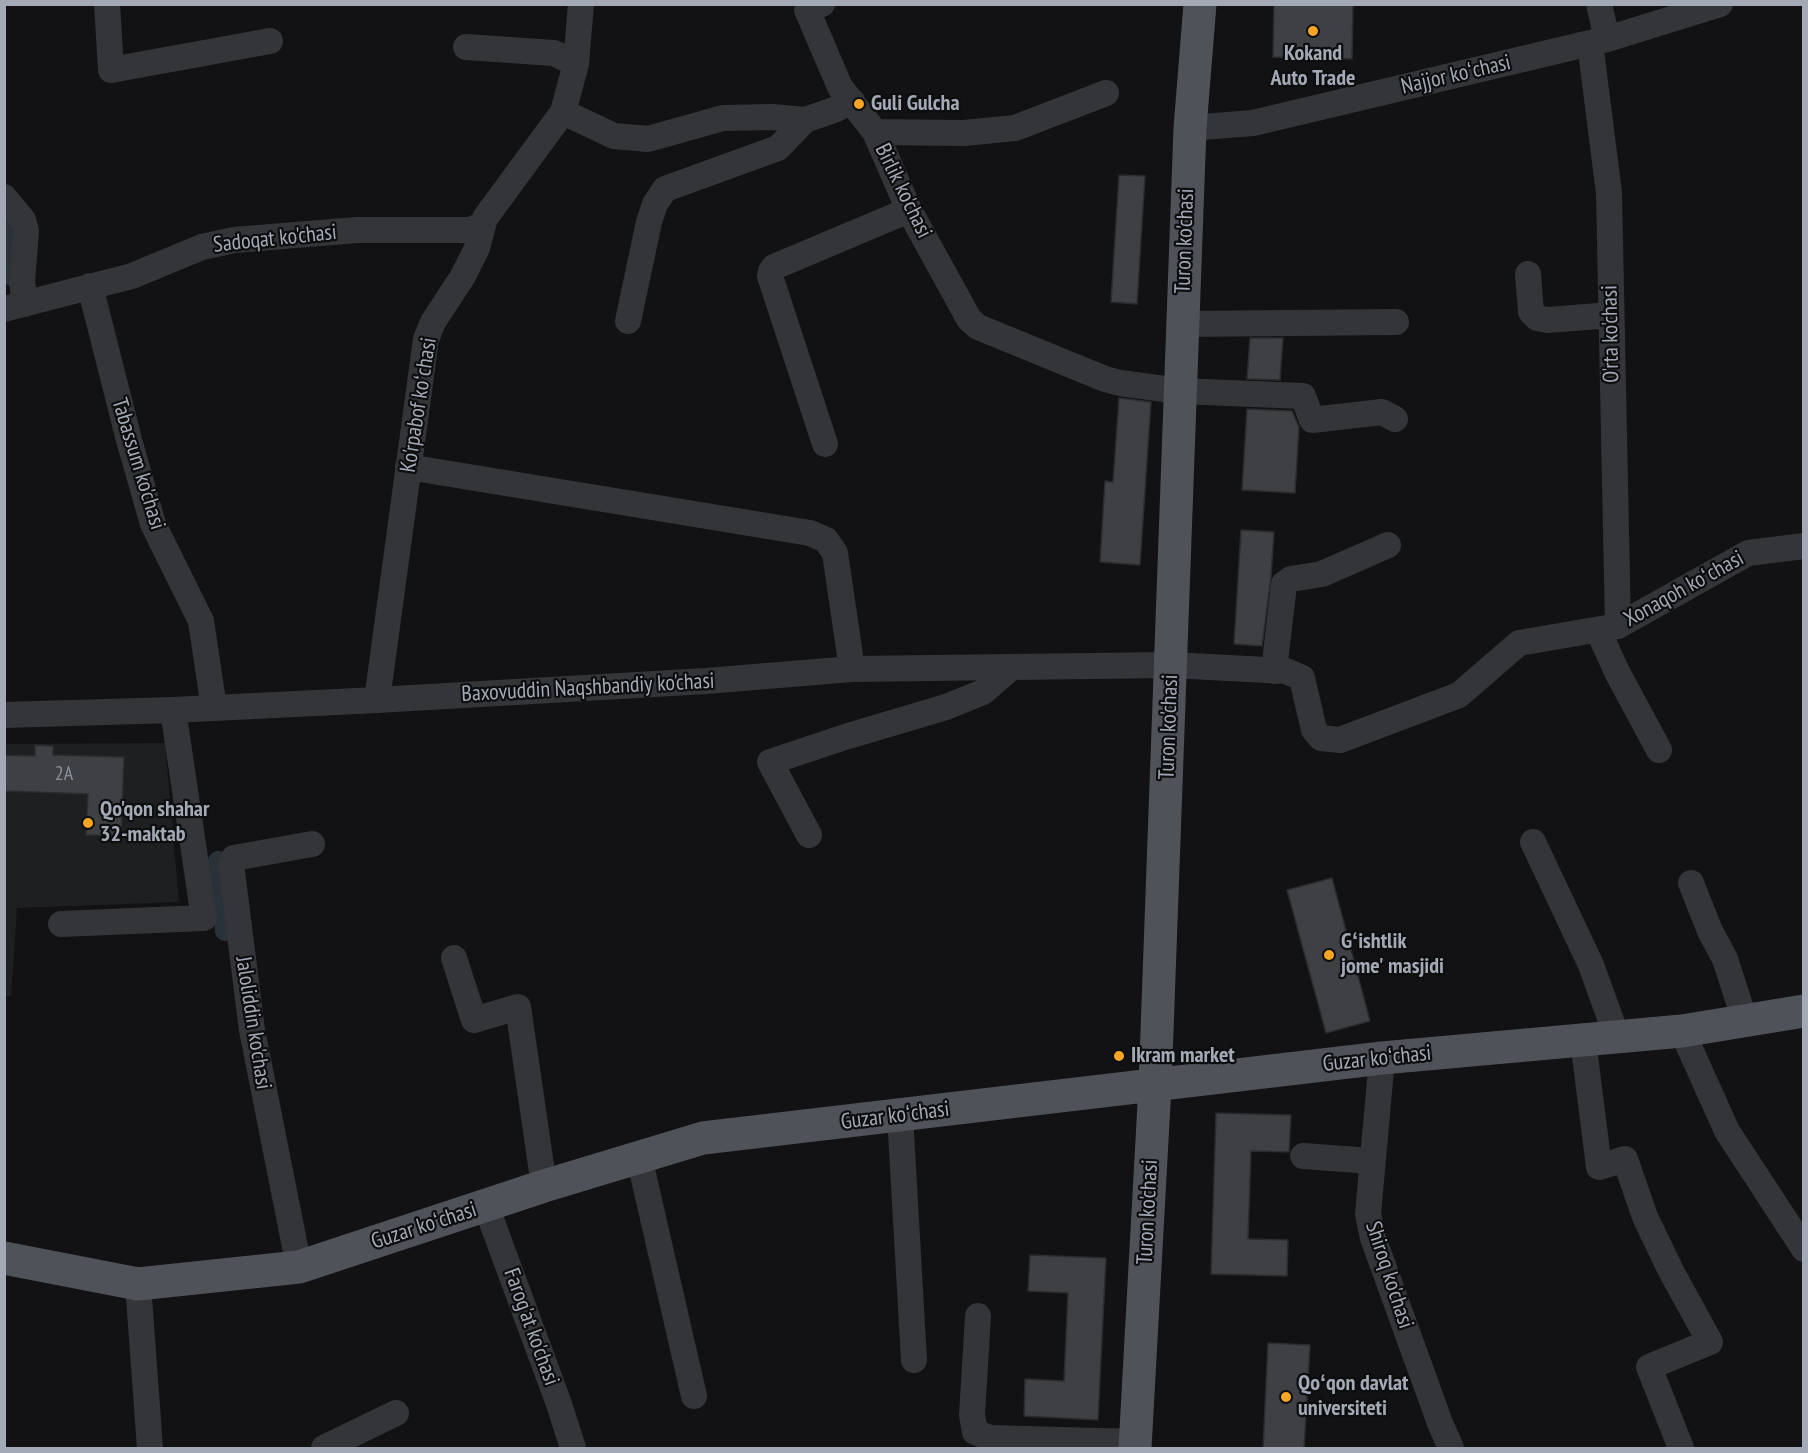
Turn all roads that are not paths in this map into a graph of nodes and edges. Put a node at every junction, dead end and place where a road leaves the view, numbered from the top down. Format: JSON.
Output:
{"nodes":[{"id":1,"x":107,"y":4,"type":"edge"},
{"id":2,"x":581,"y":4,"type":"edge"},
{"id":3,"x":822,"y":4,"type":"edge"},
{"id":4,"x":1200,"y":4,"type":"edge"},
{"id":5,"x":1599,"y":4,"type":"edge"},
{"id":6,"x":1720,"y":4,"type":"edge"},
{"id":7,"x":270,"y":41,"type":"dead end"},
{"id":8,"x":1598,"y":41,"type":"junction"},
{"id":9,"x":466,"y":47,"type":"dead end"},
{"id":10,"x":576,"y":64,"type":"junction"},
{"id":11,"x":1106,"y":93,"type":"dead end"},
{"id":12,"x":852,"y":101,"type":"junction"},
{"id":13,"x":563,"y":112,"type":"junction"},
{"id":14,"x":805,"y":120,"type":"junction"},
{"id":15,"x":1190,"y":128,"type":"junction"},
{"id":16,"x":875,"y":132,"type":"junction"},
{"id":17,"x":4,"y":196,"type":"edge"},
{"id":18,"x":909,"y":210,"type":"junction"},
{"id":19,"x":483,"y":225,"type":"junction"},
{"id":20,"x":1528,"y":274,"type":"dead end"},
{"id":21,"x":90,"y":286,"type":"junction"},
{"id":22,"x":15,"y":306,"type":"edge"},
{"id":23,"x":1611,"y":315,"type":"junction"},
{"id":24,"x":628,"y":321,"type":"dead end"},
{"id":25,"x":1396,"y":322,"type":"dead end"},
{"id":26,"x":1182,"y":324,"type":"junction"},
{"id":27,"x":1180,"y":391,"type":"junction"},
{"id":28,"x":1395,"y":419,"type":"dead end"},
{"id":29,"x":825,"y":444,"type":"dead end"},
{"id":30,"x":408,"y":467,"type":"junction"},
{"id":31,"x":1388,"y":544,"type":"dead end"},
{"id":32,"x":1803,"y":546,"type":"edge"},
{"id":33,"x":1608,"y":628,"type":"junction"},
{"id":34,"x":1171,"y":665,"type":"junction"},
{"id":35,"x":1012,"y":667,"type":"junction"},
{"id":36,"x":852,"y":669,"type":"junction"},
{"id":37,"x":1274,"y":671,"type":"junction"},
{"id":38,"x":377,"y":700,"type":"junction"},
{"id":39,"x":214,"y":708,"type":"junction"},
{"id":40,"x":173,"y":711,"type":"junction"},
{"id":41,"x":4,"y":715,"type":"edge"},
{"id":42,"x":1659,"y":750,"type":"dead end"},
{"id":43,"x":809,"y":835,"type":"dead end"},
{"id":44,"x":1533,"y":842,"type":"dead end"},
{"id":45,"x":312,"y":844,"type":"dead end"},
{"id":46,"x":1691,"y":883,"type":"dead end"},
{"id":47,"x":61,"y":924,"type":"dead end"},
{"id":48,"x":454,"y":958,"type":"dead end"},
{"id":49,"x":1803,"y":1011,"type":"edge"},
{"id":50,"x":1745,"y":1021,"type":"junction"},
{"id":51,"x":1682,"y":1031,"type":"junction"},
{"id":52,"x":1617,"y":1037,"type":"junction"},
{"id":53,"x":1583,"y":1040,"type":"junction"},
{"id":54,"x":1382,"y":1058,"type":"junction"},
{"id":55,"x":1155,"y":1086,"type":"junction"},
{"id":56,"x":900,"y":1115,"type":"junction"},
{"id":57,"x":1303,"y":1156,"type":"dead end"},
{"id":58,"x":639,"y":1157,"type":"junction"},
{"id":59,"x":1372,"y":1161,"type":"junction"},
{"id":60,"x":544,"y":1186,"type":"junction"},
{"id":61,"x":486,"y":1206,"type":"junction"},
{"id":62,"x":1803,"y":1249,"type":"edge"},
{"id":63,"x":4,"y":1258,"type":"edge"},
{"id":64,"x":299,"y":1267,"type":"junction"},
{"id":65,"x":138,"y":1284,"type":"junction"},
{"id":66,"x":978,"y":1316,"type":"dead end"},
{"id":67,"x":914,"y":1360,"type":"dead end"},
{"id":68,"x":694,"y":1396,"type":"dead end"},
{"id":69,"x":396,"y":1413,"type":"dead end"},
{"id":70,"x":972,"y":1440,"type":"edge"},
{"id":71,"x":1135,"y":1445,"type":"edge"},
{"id":72,"x":150,"y":1449,"type":"edge"},
{"id":73,"x":324,"y":1449,"type":"edge"},
{"id":74,"x":573,"y":1449,"type":"edge"},
{"id":75,"x":1451,"y":1449,"type":"edge"},
{"id":76,"x":1681,"y":1449,"type":"edge"}],
"edges":[{"from":1,"to":7,"type":"street"},
{"from":2,"to":10,"type":"street","name":"Ko'rpabof koʻchasi"},
{"from":3,"to":12,"type":"street","name":"Birlik ko'chasi"},
{"from":4,"to":15,"type":"main road","name":"Turon ko'chasi"},
{"from":5,"to":8,"type":"street","name":"O'rta ko'chasi"},
{"from":6,"to":8,"type":"street","name":"Najjor koʻchasi"},
{"from":8,"to":15,"type":"street","name":"Najjor koʻchasi"},
{"from":8,"to":23,"type":"street","name":"O'rta ko'chasi"},
{"from":9,"to":10,"type":"street"},
{"from":10,"to":13,"type":"street","name":"Ko'rpabof koʻchasi"},
{"from":11,"to":16,"type":"street"},
{"from":12,"to":14,"type":"street"},
{"from":12,"to":16,"type":"street","name":"Birlik ko'chasi"},
{"from":13,"to":14,"type":"street"},
{"from":13,"to":19,"type":"street","name":"Ko'rpabof koʻchasi"},
{"from":14,"to":24,"type":"street"},
{"from":15,"to":26,"type":"main road","name":"Turon ko'chasi"},
{"from":16,"to":18,"type":"street","name":"Birlik ko'chasi"},
{"from":17,"to":22,"type":"street"},
{"from":18,"to":27,"type":"street","name":"Birlik ko'chasi"},
{"from":18,"to":29,"type":"street"},
{"from":19,"to":21,"type":"street","name":"Sadoqat ko'chasi"},
{"from":19,"to":30,"type":"street","name":"Ko'rpabof koʻchasi"},
{"from":20,"to":23,"type":"street"},
{"from":21,"to":22,"type":"street","name":"Sadoqat ko'chasi"},
{"from":21,"to":39,"type":"street","name":"Tabassum ko'chasi"},
{"from":23,"to":33,"type":"street","name":"O'rta ko'chasi"},
{"from":25,"to":26,"type":"street"},
{"from":26,"to":27,"type":"main road","name":"Turon ko'chasi"},
{"from":27,"to":28,"type":"street","name":"Birlik ko'chasi"},
{"from":27,"to":34,"type":"main road","name":"Turon ko'chasi"},
{"from":30,"to":36,"type":"street"},
{"from":30,"to":38,"type":"street","name":"Ko'rpabof koʻchasi"},
{"from":31,"to":37,"type":"street"},
{"from":32,"to":33,"type":"street","name":"Xonaqoh koʻchasi"},
{"from":33,"to":37,"type":"street","name":"Xonaqoh koʻchasi"},
{"from":33,"to":42,"type":"street"},
{"from":34,"to":35,"type":"street","name":"Baxovuddin Naqshbandiy ko'chasi"},
{"from":34,"to":37,"type":"street","name":"Xonaqoh koʻchasi"},
{"from":34,"to":55,"type":"main road","name":"Turon ko'chasi"},
{"from":35,"to":36,"type":"street","name":"Baxovuddin Naqshbandiy ko'chasi"},
{"from":35,"to":43,"type":"street"},
{"from":36,"to":38,"type":"street","name":"Baxovuddin Naqshbandiy ko'chasi"},
{"from":38,"to":39,"type":"street","name":"Baxovuddin Naqshbandiy ko'chasi"},
{"from":39,"to":40,"type":"street","name":"Baxovuddin Naqshbandiy ko'chasi"},
{"from":40,"to":41,"type":"street","name":"Baxovuddin Naqshbandiy ko'chasi"},
{"from":40,"to":47,"type":"street"},
{"from":44,"to":52,"type":"street"},
{"from":45,"to":64,"type":"street","name":"Jaloliddin ko'chasi"},
{"from":46,"to":50,"type":"street"},
{"from":48,"to":60,"type":"street"},
{"from":49,"to":50,"type":"main road","name":"Guzar koʻchasi"},
{"from":50,"to":51,"type":"main road","name":"Guzar koʻchasi"},
{"from":51,"to":52,"type":"main road","name":"Guzar koʻchasi"},
{"from":51,"to":62,"type":"street"},
{"from":52,"to":53,"type":"main road","name":"Guzar koʻchasi"},
{"from":53,"to":54,"type":"main road","name":"Guzar koʻchasi"},
{"from":53,"to":76,"type":"street"},
{"from":54,"to":55,"type":"main road","name":"Guzar koʻchasi"},
{"from":54,"to":59,"type":"street","name":"Shiroq ko'chasi"},
{"from":55,"to":56,"type":"main road","name":"Guzar koʻchasi"},
{"from":55,"to":71,"type":"main road","name":"Turon ko'chasi"},
{"from":56,"to":58,"type":"main road","name":"Guzar koʻchasi"},
{"from":56,"to":67,"type":"street"},
{"from":57,"to":59,"type":"street"},
{"from":58,"to":60,"type":"main road","name":"Guzar koʻchasi"},
{"from":58,"to":68,"type":"street"},
{"from":59,"to":75,"type":"street","name":"Shiroq ko'chasi"},
{"from":60,"to":61,"type":"main road","name":"Guzar koʻchasi"},
{"from":61,"to":64,"type":"main road","name":"Guzar koʻchasi"},
{"from":61,"to":74,"type":"street","name":"Farog'at ko'chasi"},
{"from":63,"to":65,"type":"main road","name":"Guzar koʻchasi"},
{"from":64,"to":65,"type":"main road","name":"Guzar koʻchasi"},
{"from":65,"to":72,"type":"street"},
{"from":66,"to":70,"type":"street"},
{"from":69,"to":73,"type":"street"},
{"from":70,"to":71,"type":"street"}]}
